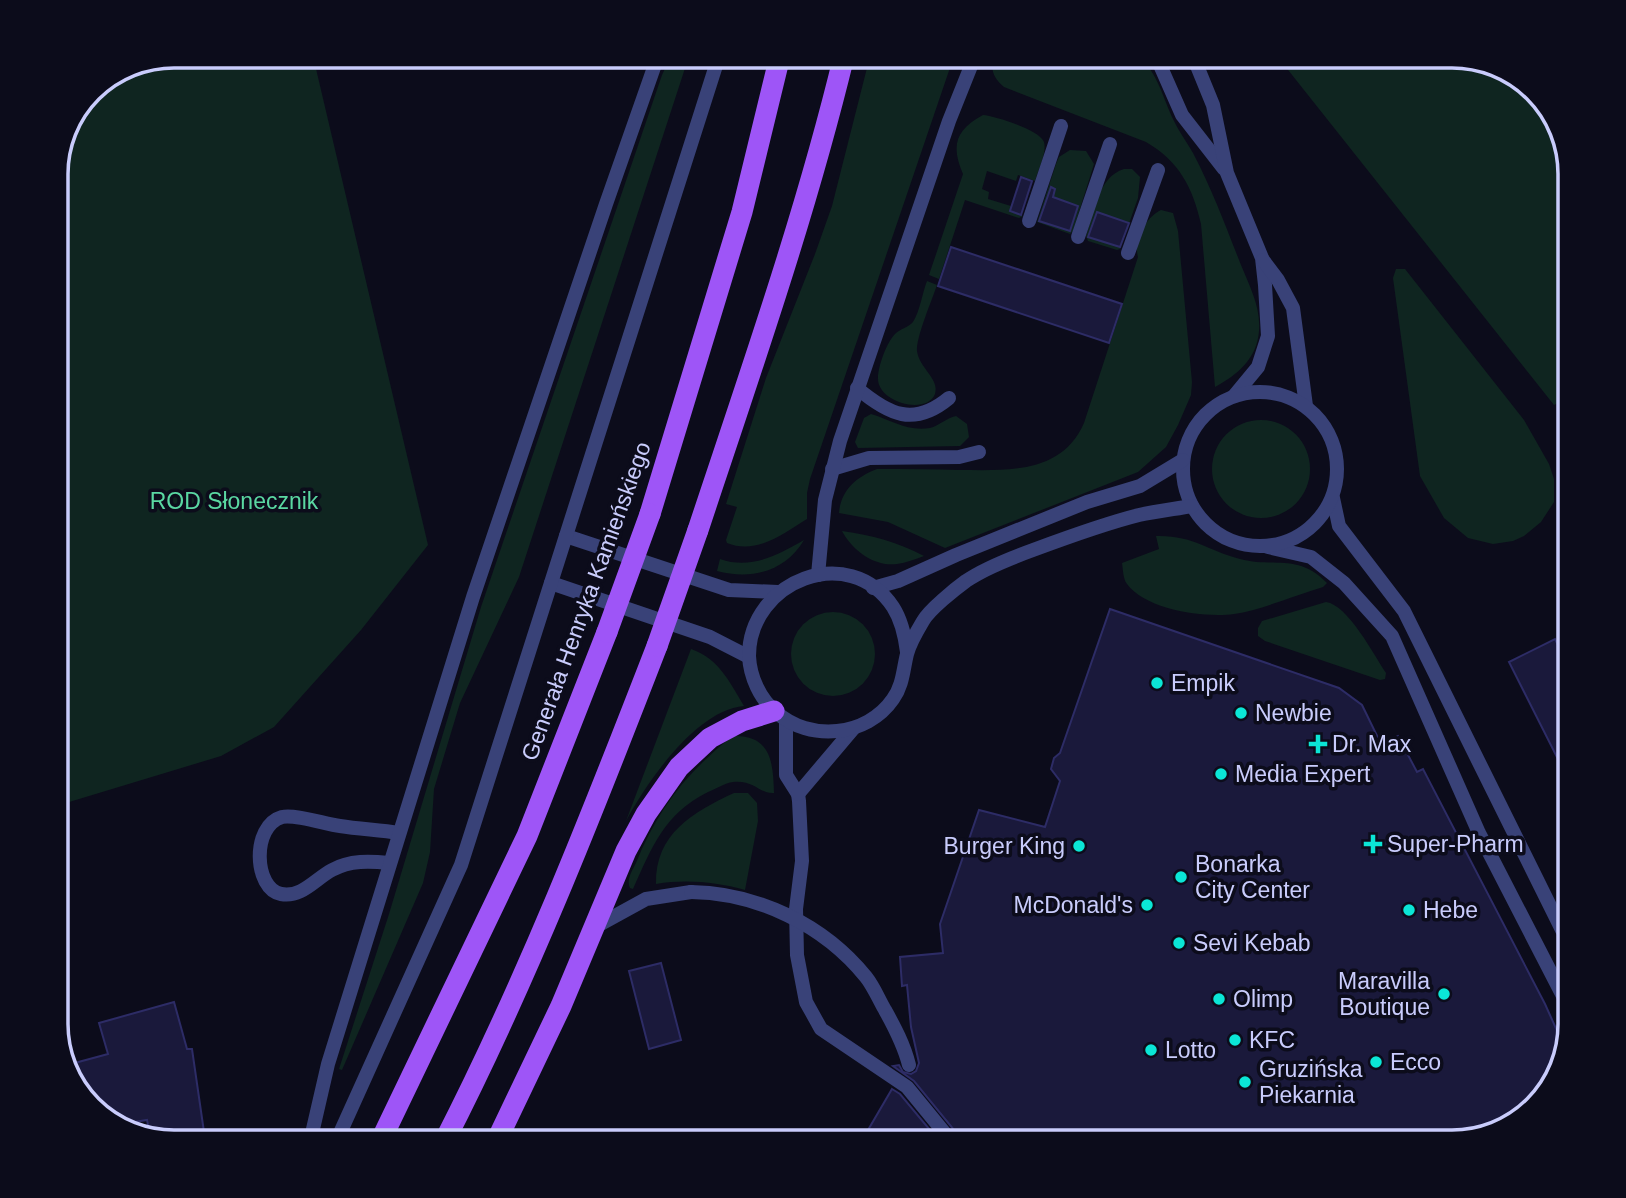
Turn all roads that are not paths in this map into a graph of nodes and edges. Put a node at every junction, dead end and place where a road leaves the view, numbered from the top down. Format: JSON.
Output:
{"nodes":[{"id":1,"x":654,"y":68,"type":"edge"},
{"id":2,"x":715,"y":68,"type":"edge"},
{"id":3,"x":777,"y":68,"type":"edge"},
{"id":4,"x":841,"y":68,"type":"edge"},
{"id":5,"x":970,"y":68,"type":"edge"},
{"id":6,"x":1161,"y":68,"type":"edge"},
{"id":7,"x":1198,"y":68,"type":"edge"},
{"id":8,"x":1061,"y":126,"type":"dead end"},
{"id":9,"x":1110,"y":144,"type":"dead end"},
{"id":10,"x":1158,"y":170,"type":"dead end"},
{"id":11,"x":1227,"y":173,"type":"junction"},
{"id":12,"x":1029,"y":220,"type":"dead end"},
{"id":13,"x":1078,"y":237,"type":"dead end"},
{"id":14,"x":1128,"y":253,"type":"dead end"},
{"id":15,"x":1262,"y":258,"type":"junction"},
{"id":16,"x":857,"y":388,"type":"junction"},
{"id":17,"x":1234,"y":396,"type":"junction"},
{"id":18,"x":949,"y":398,"type":"dead end"},
{"id":19,"x":1306,"y":406,"type":"junction"},
{"id":20,"x":979,"y":452,"type":"dead end"},
{"id":21,"x":1183,"y":460,"type":"junction"},
{"id":22,"x":832,"y":469,"type":"junction"},
{"id":23,"x":1333,"y":498,"type":"junction"},
{"id":24,"x":1192,"y":506,"type":"junction"},
{"id":25,"x":566,"y":536,"type":"junction"},
{"id":26,"x":1268,"y":547,"type":"junction"},
{"id":27,"x":818,"y":575,"type":"junction"},
{"id":28,"x":551,"y":583,"type":"junction"},
{"id":29,"x":873,"y":588,"type":"junction"},
{"id":30,"x":778,"y":592,"type":"junction"},
{"id":31,"x":1392,"y":636,"type":"junction"},
{"id":32,"x":907,"y":652,"type":"junction"},
{"id":33,"x":749,"y":657,"type":"junction"},
{"id":34,"x":1426,"y":658,"type":"junction"},
{"id":35,"x":780,"y":716,"type":"junction"},
{"id":36,"x":853,"y":729,"type":"junction"},
{"id":37,"x":798,"y":794,"type":"junction"},
{"id":38,"x":399,"y":833,"type":"junction"},
{"id":39,"x":390,"y":863,"type":"junction"},
{"id":40,"x":1558,"y":922,"type":"edge"},
{"id":41,"x":595,"y":927,"type":"junction"},
{"id":42,"x":1558,"y":986,"type":"edge"},
{"id":43,"x":909,"y":1065,"type":"dead end"},
{"id":44,"x":313,"y":1130,"type":"edge"},
{"id":45,"x":341,"y":1130,"type":"edge"},
{"id":46,"x":386,"y":1130,"type":"edge"},
{"id":47,"x":450,"y":1130,"type":"edge"},
{"id":48,"x":502,"y":1130,"type":"edge"},
{"id":49,"x":942,"y":1130,"type":"edge"}],
"edges":[{"from":1,"to":38,"type":"street"},
{"from":2,"to":25,"type":"street","name":"Generała Henryka Kamieńskiego"},
{"from":3,"to":46,"type":"main road","name":"Generała Henryka Kamieńskiego","bridge":true},
{"from":4,"to":47,"type":"main road","bridge":true},
{"from":5,"to":16,"type":"street"},
{"from":6,"to":11,"type":"street"},
{"from":7,"to":11,"type":"street"},
{"from":8,"to":12,"type":"street"},
{"from":9,"to":13,"type":"street"},
{"from":10,"to":14,"type":"street"},
{"from":11,"to":15,"type":"street"},
{"from":15,"to":17,"type":"street"},
{"from":15,"to":19,"type":"street"},
{"from":16,"to":18,"type":"street"},
{"from":16,"to":22,"type":"street"},
{"from":17,"to":19,"type":"street"},
{"from":17,"to":21,"type":"street"},
{"from":19,"to":23,"type":"street"},
{"from":20,"to":22,"type":"street"},
{"from":21,"to":24,"type":"street"},
{"from":21,"to":29,"type":"street"},
{"from":22,"to":27,"type":"street"},
{"from":23,"to":26,"type":"street"},
{"from":23,"to":34,"type":"street"},
{"from":24,"to":26,"type":"street"},
{"from":24,"to":32,"type":"street"},
{"from":25,"to":28,"type":"street","name":"Generała Henryka Kamieńskiego"},
{"from":25,"to":30,"type":"street"},
{"from":26,"to":31,"type":"street"},
{"from":27,"to":29,"type":"street"},
{"from":27,"to":30,"type":"street"},
{"from":28,"to":33,"type":"street"},
{"from":28,"to":45,"type":"street","name":"Generała Henryka Kamieńskiego"},
{"from":29,"to":32,"type":"street"},
{"from":30,"to":33,"type":"street"},
{"from":31,"to":34,"type":"street"},
{"from":31,"to":42,"type":"street"},
{"from":32,"to":36,"type":"street"},
{"from":33,"to":35,"type":"street"},
{"from":34,"to":40,"type":"street"},
{"from":35,"to":36,"type":"street"},
{"from":35,"to":37,"type":"street"},
{"from":35,"to":41,"type":"main road"},
{"from":36,"to":37,"type":"street"},
{"from":37,"to":49,"type":"street"},
{"from":38,"to":39,"type":"street"},
{"from":38,"to":39,"type":"street"},
{"from":39,"to":44,"type":"street"},
{"from":41,"to":43,"type":"street","bridge":true},
{"from":41,"to":48,"type":"main road"}]}
